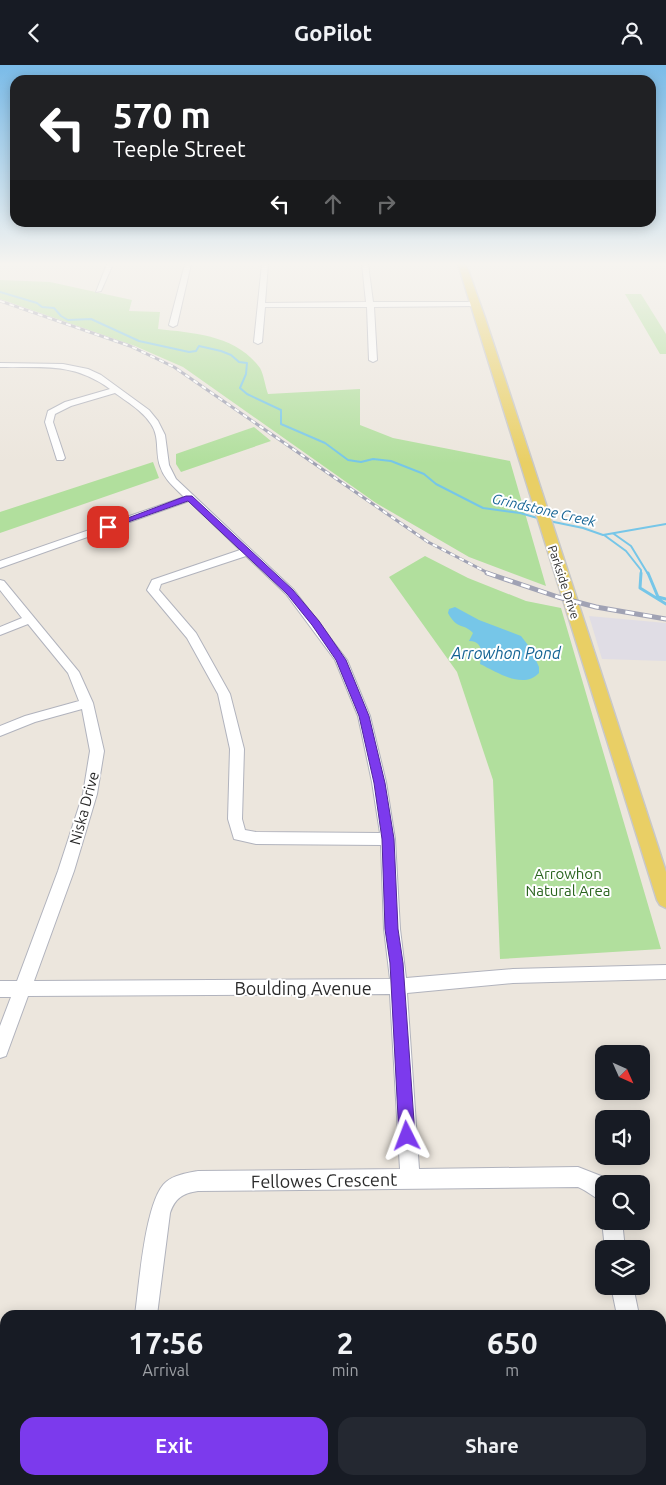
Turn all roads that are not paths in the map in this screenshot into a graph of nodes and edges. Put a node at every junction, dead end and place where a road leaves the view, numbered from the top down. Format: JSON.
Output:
{"nodes":[{"id":1,"x":259,"y":330,"type":"edge"},
{"id":2,"x":371,"y":330,"type":"edge"},
{"id":3,"x":485,"y":330,"type":"edge"},
{"id":4,"x":258,"y":342,"type":"dead end"},
{"id":5,"x":373,"y":360,"type":"dead end"},
{"id":6,"x":0,"y":365,"type":"edge"},
{"id":7,"x":116,"y":390,"type":"junction"},
{"id":8,"x":60,"y":458,"type":"dead end"},
{"id":9,"x":189,"y":498,"type":"junction"},
{"id":10,"x":246,"y":552,"type":"junction"},
{"id":11,"x":0,"y":565,"type":"edge"},
{"id":12,"x":0,"y":583,"type":"edge"},
{"id":13,"x":30,"y":619,"type":"junction"},
{"id":14,"x":0,"y":631,"type":"edge"},
{"id":15,"x":87,"y":703,"type":"junction"},
{"id":16,"x":0,"y":731,"type":"edge"},
{"id":17,"x":388,"y":839,"type":"junction"},
{"id":18,"x":666,"y":900,"type":"edge"},
{"id":19,"x":666,"y":972,"type":"edge"},
{"id":20,"x":398,"y":986,"type":"junction"},
{"id":21,"x":0,"y":989,"type":"edge"},
{"id":22,"x":22,"y":989,"type":"junction"},
{"id":23,"x":0,"y":1051,"type":"edge"},
{"id":24,"x":410,"y":1179,"type":"junction"},
{"id":25,"x":595,"y":1184,"type":"edge"},
{"id":26,"x":624,"y":1295,"type":"edge"},
{"id":27,"x":147,"y":1310,"type":"edge"},
{"id":28,"x":627,"y":1310,"type":"edge"}],
"edges":[{"from":1,"to":4,"type":"street"},
{"from":2,"to":5,"type":"street"},
{"from":3,"to":18,"type":"main road","name":"Parkside Drive"},
{"from":6,"to":7,"type":"street"},
{"from":7,"to":8,"type":"street"},
{"from":7,"to":9,"type":"street"},
{"from":9,"to":10,"type":"street"},
{"from":9,"to":11,"type":"street"},
{"from":10,"to":17,"type":"street"},
{"from":10,"to":17,"type":"street"},
{"from":12,"to":13,"type":"street","name":"Niska Drive"},
{"from":13,"to":14,"type":"street"},
{"from":13,"to":15,"type":"street","name":"Niska Drive"},
{"from":15,"to":16,"type":"street"},
{"from":15,"to":22,"type":"street","name":"Niska Drive"},
{"from":17,"to":20,"type":"street"},
{"from":19,"to":20,"type":"street","name":"Boulding Avenue"},
{"from":20,"to":22,"type":"street","name":"Boulding Avenue"},
{"from":20,"to":24,"type":"street"},
{"from":21,"to":22,"type":"street","name":"Boulding Avenue"},
{"from":22,"to":23,"type":"street","name":"Niska Drive"},
{"from":24,"to":25,"type":"street","name":"Fellowes Crescent"},
{"from":24,"to":27,"type":"street","name":"Fellowes Crescent"},
{"from":26,"to":28,"type":"street"}]}
